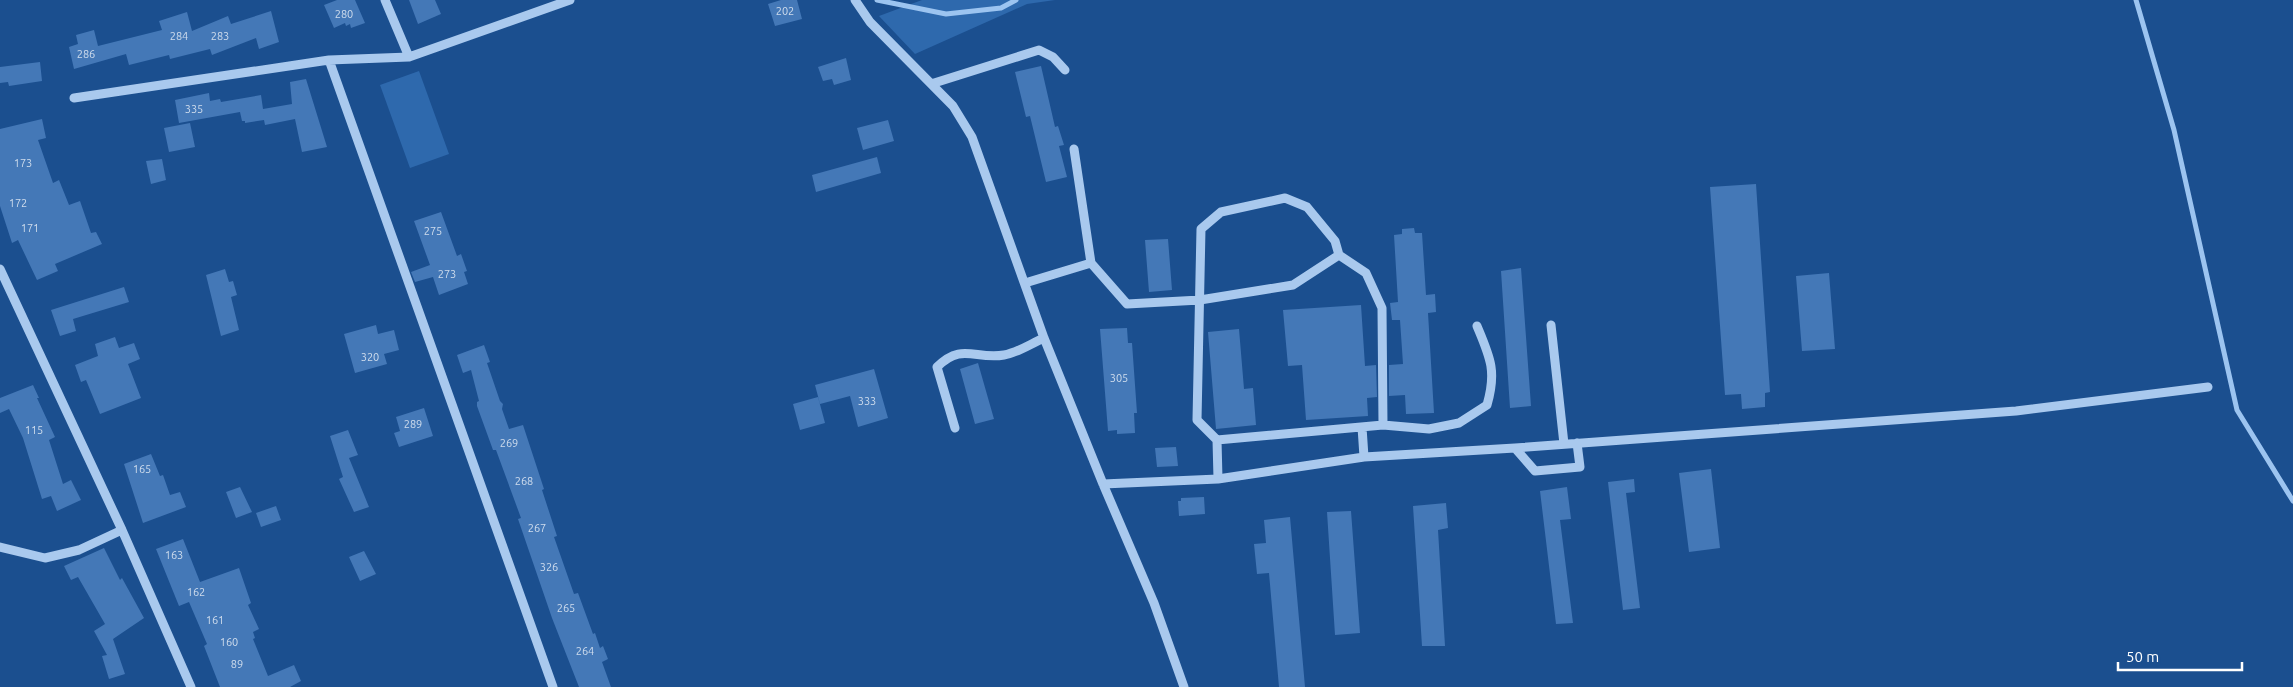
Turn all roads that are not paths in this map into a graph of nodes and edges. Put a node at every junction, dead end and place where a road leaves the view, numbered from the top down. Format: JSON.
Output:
{"nodes":[{"id":1,"x":385,"y":0,"type":"edge"},
{"id":2,"x":570,"y":0,"type":"edge"},
{"id":3,"x":855,"y":0,"type":"edge"},
{"id":4,"x":409,"y":57,"type":"junction"},
{"id":5,"x":329,"y":60,"type":"junction"},
{"id":6,"x":1065,"y":70,"type":"dead end"},
{"id":7,"x":932,"y":84,"type":"junction"},
{"id":8,"x":74,"y":98,"type":"dead end"},
{"id":9,"x":1074,"y":149,"type":"dead end"},
{"id":10,"x":1339,"y":255,"type":"junction"},
{"id":11,"x":1091,"y":263,"type":"junction"},
{"id":12,"x":0,"y":269,"type":"edge"},
{"id":13,"x":1025,"y":283,"type":"junction"},
{"id":14,"x":1200,"y":300,"type":"junction"},
{"id":15,"x":1551,"y":325,"type":"dead end"},
{"id":16,"x":1477,"y":326,"type":"dead end"},
{"id":17,"x":1044,"y":338,"type":"junction"},
{"id":18,"x":2208,"y":387,"type":"dead end"},
{"id":19,"x":1383,"y":425,"type":"junction"},
{"id":20,"x":1362,"y":427,"type":"junction"},
{"id":21,"x":955,"y":428,"type":"dead end"},
{"id":22,"x":1217,"y":440,"type":"junction"},
{"id":23,"x":1578,"y":443,"type":"junction"},
{"id":24,"x":1564,"y":444,"type":"junction"},
{"id":25,"x":1515,"y":448,"type":"junction"},
{"id":26,"x":1364,"y":456,"type":"junction"},
{"id":27,"x":1218,"y":479,"type":"junction"},
{"id":28,"x":1102,"y":484,"type":"junction"},
{"id":29,"x":122,"y":530,"type":"junction"},
{"id":30,"x":0,"y":547,"type":"edge"},
{"id":31,"x":191,"y":687,"type":"edge"},
{"id":32,"x":553,"y":687,"type":"edge"},
{"id":33,"x":1184,"y":687,"type":"edge"}],
"edges":[{"from":1,"to":4,"type":"street"},
{"from":2,"to":4,"type":"street"},
{"from":3,"to":7,"type":"street"},
{"from":4,"to":5,"type":"street"},
{"from":5,"to":8,"type":"street"},
{"from":5,"to":32,"type":"street"},
{"from":6,"to":7,"type":"street"},
{"from":7,"to":13,"type":"street"},
{"from":9,"to":11,"type":"street"},
{"from":10,"to":14,"type":"street"},
{"from":10,"to":14,"type":"street"},
{"from":10,"to":19,"type":"street"},
{"from":11,"to":13,"type":"street"},
{"from":11,"to":14,"type":"street"},
{"from":12,"to":29,"type":"street"},
{"from":13,"to":17,"type":"street"},
{"from":14,"to":22,"type":"street"},
{"from":15,"to":24,"type":"street"},
{"from":16,"to":19,"type":"street"},
{"from":17,"to":21,"type":"street"},
{"from":17,"to":28,"type":"street"},
{"from":18,"to":23,"type":"street"},
{"from":19,"to":20,"type":"street"},
{"from":20,"to":22,"type":"street"},
{"from":20,"to":26,"type":"street"},
{"from":22,"to":27,"type":"street"},
{"from":23,"to":24,"type":"street"},
{"from":23,"to":25,"type":"street"},
{"from":24,"to":25,"type":"street"},
{"from":25,"to":26,"type":"street"},
{"from":26,"to":27,"type":"street"},
{"from":27,"to":28,"type":"street"},
{"from":28,"to":33,"type":"street"},
{"from":29,"to":30,"type":"street"},
{"from":29,"to":31,"type":"street"}]}
